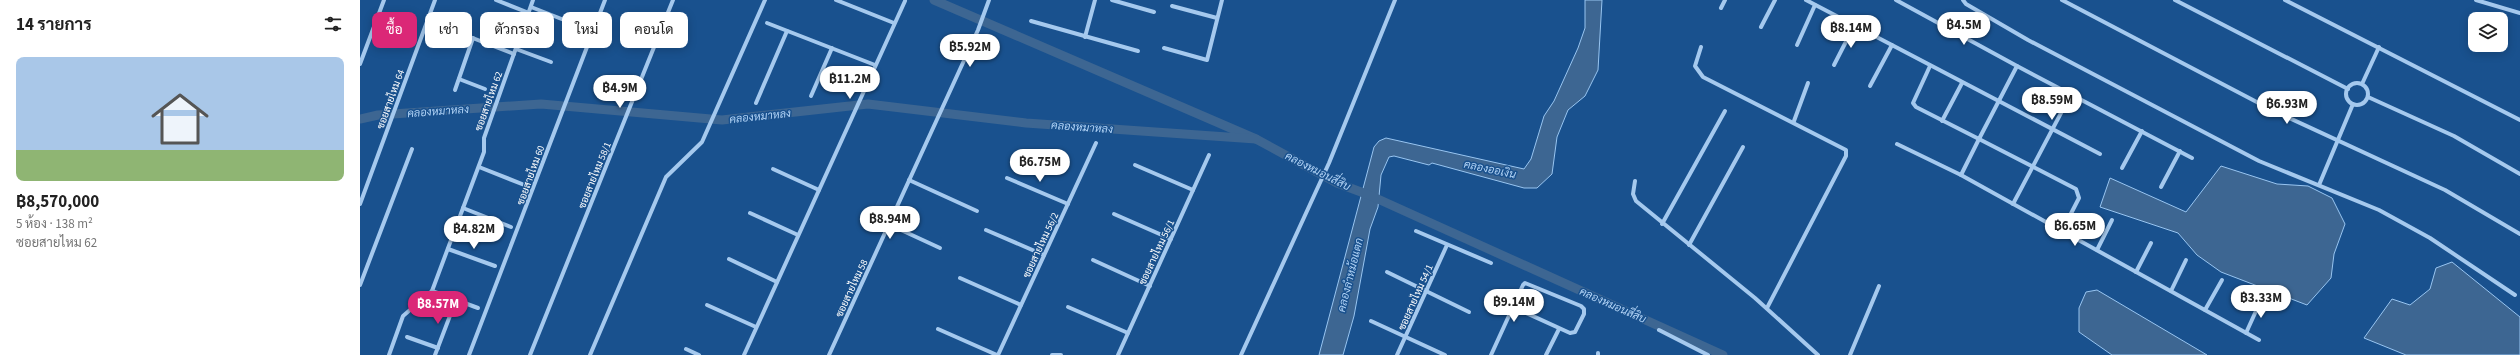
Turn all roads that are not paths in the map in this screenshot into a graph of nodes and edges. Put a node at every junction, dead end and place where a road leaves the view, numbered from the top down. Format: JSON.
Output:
{"nodes":[{"id":1,"x":384,"y":0,"type":"edge"},
{"id":2,"x":435,"y":0,"type":"edge"},
{"id":3,"x":496,"y":0,"type":"edge"},
{"id":4,"x":533,"y":0,"type":"edge"},
{"id":5,"x":605,"y":0,"type":"edge"},
{"id":6,"x":673,"y":0,"type":"edge"},
{"id":7,"x":765,"y":0,"type":"edge"},
{"id":8,"x":836,"y":0,"type":"edge"},
{"id":9,"x":989,"y":0,"type":"edge"},
{"id":10,"x":1095,"y":0,"type":"edge"},
{"id":11,"x":1112,"y":0,"type":"edge"},
{"id":12,"x":1222,"y":0,"type":"edge"},
{"id":13,"x":1395,"y":0,"type":"edge"},
{"id":14,"x":1725,"y":0,"type":"edge"},
{"id":15,"x":1775,"y":0,"type":"edge"},
{"id":16,"x":1806,"y":0,"type":"edge"},
{"id":17,"x":1896,"y":0,"type":"edge"},
{"id":18,"x":1964,"y":0,"type":"edge"},
{"id":19,"x":2062,"y":0,"type":"edge"},
{"id":20,"x":2176,"y":0,"type":"edge"},
{"id":21,"x":2285,"y":0,"type":"edge"},
{"id":22,"x":2476,"y":0,"type":"edge"},
{"id":23,"x":905,"y":1,"type":"edge"},
{"id":24,"x":1815,"y":5,"type":"junction"},
{"id":25,"x":1172,"y":6,"type":"dead end"},
{"id":26,"x":531,"y":7,"type":"junction"},
{"id":27,"x":1721,"y":8,"type":"dead end"},
{"id":28,"x":526,"y":12,"type":"edge"},
{"id":29,"x":529,"y":12,"type":"edge"},
{"id":30,"x":1154,"y":12,"type":"dead end"},
{"id":31,"x":2520,"y":13,"type":"edge"},
{"id":32,"x":1218,"y":18,"type":"junction"},
{"id":33,"x":562,"y":19,"type":"edge"},
{"id":34,"x":1031,"y":21,"type":"dead end"},
{"id":35,"x":767,"y":23,"type":"dead end"},
{"id":36,"x":894,"y":23,"type":"junction"},
{"id":37,"x":1854,"y":26,"type":"junction"},
{"id":38,"x":1760,"y":27,"type":"dead end"},
{"id":39,"x":787,"y":30,"type":"junction"},
{"id":40,"x":1085,"y":37,"type":"junction"},
{"id":41,"x":473,"y":38,"type":"joint"},
{"id":42,"x":1797,"y":45,"type":"dead end"},
{"id":43,"x":1892,"y":46,"type":"junction"},
{"id":44,"x":1700,"y":47,"type":"dead end"},
{"id":45,"x":2379,"y":47,"type":"junction"},
{"id":46,"x":832,"y":48,"type":"junction"},
{"id":47,"x":1164,"y":48,"type":"dead end"},
{"id":48,"x":516,"y":49,"type":"joint"},
{"id":49,"x":1138,"y":51,"type":"dead end"},
{"id":50,"x":514,"y":54,"type":"junction"},
{"id":51,"x":551,"y":62,"type":"dead end"},
{"id":52,"x":360,"y":64,"type":"edge"},
{"id":53,"x":875,"y":65,"type":"junction"},
{"id":54,"x":1834,"y":65,"type":"dead end"},
{"id":55,"x":1930,"y":66,"type":"junction"},
{"id":56,"x":2017,"y":66,"type":"junction"},
{"id":57,"x":459,"y":79,"type":"junction"},
{"id":58,"x":1808,"y":83,"type":"dead end"},
{"id":59,"x":1962,"y":83,"type":"junction"},
{"id":60,"x":2362,"y":84,"type":"junction"},
{"id":61,"x":1870,"y":86,"type":"dead end"},
{"id":62,"x":485,"y":89,"type":"dead end"},
{"id":63,"x":2348,"y":89,"type":"junction"},
{"id":64,"x":455,"y":90,"type":"dead end"},
{"id":65,"x":2071,"y":94,"type":"junction"},
{"id":66,"x":811,"y":96,"type":"dead end"},
{"id":67,"x":2368,"y":97,"type":"junction"},
{"id":68,"x":1998,"y":102,"type":"junction"},
{"id":69,"x":756,"y":103,"type":"dead end"},
{"id":70,"x":2353,"y":104,"type":"junction"},
{"id":71,"x":1726,"y":111,"type":"dead end"},
{"id":72,"x":2520,"y":120,"type":"edge"},
{"id":73,"x":1794,"y":121,"type":"junction"},
{"id":74,"x":1942,"y":121,"type":"junction"},
{"id":75,"x":2053,"y":130,"type":"junction"},
{"id":76,"x":2142,"y":131,"type":"junction"},
{"id":77,"x":1979,"y":139,"type":"junction"},
{"id":78,"x":2338,"y":140,"type":"junction"},
{"id":79,"x":1096,"y":143,"type":"dead end"},
{"id":80,"x":1897,"y":144,"type":"dead end"},
{"id":81,"x":1743,"y":147,"type":"dead end"},
{"id":82,"x":412,"y":149,"type":"dead end"},
{"id":83,"x":2180,"y":151,"type":"junction"},
{"id":84,"x":2100,"y":154,"type":"dead end"},
{"id":85,"x":1209,"y":155,"type":"dead end"},
{"id":86,"x":2192,"y":158,"type":"dead end"},
{"id":87,"x":1135,"y":165,"type":"dead end"},
{"id":88,"x":479,"y":167,"type":"junction"},
{"id":89,"x":2033,"y":168,"type":"junction"},
{"id":90,"x":2122,"y":168,"type":"dead end"},
{"id":91,"x":773,"y":169,"type":"dead end"},
{"id":92,"x":2520,"y":174,"type":"edge"},
{"id":93,"x":1961,"y":175,"type":"junction"},
{"id":94,"x":1007,"y":178,"type":"dead end"},
{"id":95,"x":909,"y":180,"type":"junction"},
{"id":96,"x":1635,"y":181,"type":"dead end"},
{"id":97,"x":2320,"y":185,"type":"junction"},
{"id":98,"x":527,"y":186,"type":"dead end"},
{"id":99,"x":2161,"y":186,"type":"dead end"},
{"id":100,"x":819,"y":190,"type":"junction"},
{"id":101,"x":1193,"y":190,"type":"junction"},
{"id":102,"x":360,"y":204,"type":"edge"},
{"id":103,"x":1068,"y":204,"type":"junction"},
{"id":104,"x":2013,"y":204,"type":"junction"},
{"id":105,"x":463,"y":208,"type":"junction"},
{"id":106,"x":977,"y":211,"type":"dead end"},
{"id":107,"x":750,"y":213,"type":"dead end"},
{"id":108,"x":1114,"y":214,"type":"dead end"},
{"id":109,"x":2112,"y":220,"type":"dead end"},
{"id":110,"x":888,"y":224,"type":"junction"},
{"id":111,"x":1662,"y":224,"type":"junction"},
{"id":112,"x":511,"y":227,"type":"dead end"},
{"id":113,"x":986,"y":230,"type":"dead end"},
{"id":114,"x":1416,"y":231,"type":"dead end"},
{"id":115,"x":2062,"y":231,"type":"junction"},
{"id":116,"x":2520,"y":234,"type":"edge"},
{"id":117,"x":798,"y":235,"type":"junction"},
{"id":118,"x":1171,"y":239,"type":"junction"},
{"id":119,"x":2151,"y":243,"type":"dead end"},
{"id":120,"x":1447,"y":245,"type":"junction"},
{"id":121,"x":1690,"y":245,"type":"junction"},
{"id":122,"x":940,"y":248,"type":"dead end"},
{"id":123,"x":448,"y":249,"type":"junction"},
{"id":124,"x":2097,"y":250,"type":"junction"},
{"id":125,"x":1044,"y":255,"type":"junction"},
{"id":126,"x":729,"y":259,"type":"dead end"},
{"id":127,"x":1093,"y":260,"type":"dead end"},
{"id":128,"x":2186,"y":260,"type":"dead end"},
{"id":129,"x":1491,"y":264,"type":"dead end"},
{"id":130,"x":495,"y":266,"type":"dead end"},
{"id":131,"x":1387,"y":272,"type":"dead end"},
{"id":132,"x":2136,"y":272,"type":"junction"},
{"id":133,"x":960,"y":278,"type":"dead end"},
{"id":134,"x":2222,"y":280,"type":"dead end"},
{"id":135,"x":777,"y":282,"type":"junction"},
{"id":136,"x":360,"y":285,"type":"edge"},
{"id":137,"x":1150,"y":286,"type":"junction"},
{"id":138,"x":1879,"y":286,"type":"dead end"},
{"id":139,"x":432,"y":291,"type":"junction"},
{"id":140,"x":1426,"y":291,"type":"junction"},
{"id":141,"x":2171,"y":291,"type":"junction"},
{"id":142,"x":2515,"y":295,"type":"dead end"},
{"id":143,"x":456,"y":300,"type":"junction"},
{"id":144,"x":2261,"y":300,"type":"dead end"},
{"id":145,"x":707,"y":305,"type":"dead end"},
{"id":146,"x":1021,"y":305,"type":"junction"},
{"id":147,"x":1068,"y":307,"type":"dead end"},
{"id":148,"x":1513,"y":307,"type":"junction"},
{"id":149,"x":478,"y":308,"type":"dead end"},
{"id":150,"x":1767,"y":308,"type":"junction"},
{"id":151,"x":2205,"y":310,"type":"junction"},
{"id":152,"x":1469,"y":312,"type":"dead end"},
{"id":153,"x":1371,"y":321,"type":"dead end"},
{"id":154,"x":756,"y":327,"type":"junction"},
{"id":155,"x":938,"y":329,"type":"dead end"},
{"id":156,"x":1559,"y":329,"type":"junction"},
{"id":157,"x":1659,"y":330,"type":"dead end"},
{"id":158,"x":1128,"y":333,"type":"junction"},
{"id":159,"x":2246,"y":333,"type":"junction"},
{"id":160,"x":407,"y":337,"type":"dead end"},
{"id":161,"x":1405,"y":337,"type":"junction"},
{"id":162,"x":2259,"y":340,"type":"dead end"},
{"id":163,"x":438,"y":348,"type":"junction"},
{"id":164,"x":686,"y":349,"type":"dead end"},
{"id":165,"x":389,"y":355,"type":"edge"},
{"id":166,"x":435,"y":355,"type":"edge"},
{"id":167,"x":469,"y":355,"type":"edge"},
{"id":168,"x":530,"y":355,"type":"edge"},
{"id":169,"x":590,"y":355,"type":"edge"},
{"id":170,"x":699,"y":355,"type":"edge"},
{"id":171,"x":744,"y":355,"type":"edge"},
{"id":172,"x":829,"y":355,"type":"edge"},
{"id":173,"x":998,"y":355,"type":"edge"},
{"id":174,"x":1052,"y":355,"type":"edge"},
{"id":175,"x":1061,"y":355,"type":"edge"},
{"id":176,"x":1118,"y":355,"type":"edge"},
{"id":177,"x":1242,"y":355,"type":"edge"},
{"id":178,"x":1397,"y":355,"type":"edge"},
{"id":179,"x":1445,"y":355,"type":"edge"},
{"id":180,"x":1491,"y":355,"type":"edge"},
{"id":181,"x":1546,"y":355,"type":"edge"},
{"id":182,"x":1708,"y":355,"type":"edge"},
{"id":183,"x":1818,"y":355,"type":"edge"},
{"id":184,"x":1850,"y":355,"type":"edge"}],
"edges":[{"from":1,"to":52,"type":"street"},
{"from":2,"to":102,"type":"street","name":"ซอยสายไหม 64"},
{"from":3,"to":28,"type":"street"},
{"from":4,"to":26,"type":"street","name":"ซอยสายไหม 62"},
{"from":5,"to":167,"type":"street","name":"ซอยสายไหม 60"},
{"from":6,"to":168,"type":"street","name":"ซอยสายไหม 58/1"},
{"from":7,"to":169,"type":"street"},
{"from":8,"to":36,"type":"street"},
{"from":9,"to":95,"type":"street","name":"ซอยสายไหม 58"},
{"from":10,"to":40,"type":"street"},
{"from":11,"to":30,"type":"street"},
{"from":12,"to":32,"type":"street"},
{"from":13,"to":177,"type":"street"},
{"from":14,"to":27,"type":"street"},
{"from":15,"to":38,"type":"street"},
{"from":16,"to":24,"type":"street"},
{"from":17,"to":56,"type":"street"},
{"from":18,"to":97,"type":"street"},
{"from":19,"to":78,"type":"street"},
{"from":20,"to":63,"type":"street"},
{"from":21,"to":45,"type":"street"},
{"from":22,"to":31,"type":"street"},
{"from":23,"to":36,"type":"street"},
{"from":24,"to":37,"type":"street"},
{"from":24,"to":42,"type":"street"},
{"from":25,"to":32,"type":"street"},
{"from":26,"to":29,"type":"street","name":"ซอยสายไหม 62"},
{"from":26,"to":33,"type":"street"},
{"from":32,"to":47,"type":"street"},
{"from":34,"to":40,"type":"street"},
{"from":35,"to":39,"type":"street"},
{"from":36,"to":53,"type":"street"},
{"from":37,"to":43,"type":"street"},
{"from":37,"to":54,"type":"street"},
{"from":39,"to":46,"type":"street"},
{"from":39,"to":69,"type":"street"},
{"from":40,"to":49,"type":"street"},
{"from":41,"to":50,"type":"street"},
{"from":41,"to":57,"type":"street"},
{"from":43,"to":55,"type":"street"},
{"from":43,"to":61,"type":"street"},
{"from":44,"to":73,"type":"street"},
{"from":45,"to":60,"type":"street"},
{"from":45,"to":72,"type":"street"},
{"from":46,"to":53,"type":"street"},
{"from":46,"to":66,"type":"street"},
{"from":48,"to":50,"type":"street","name":"ซอยสายไหม 62"},
{"from":48,"to":51,"type":"street"},
{"from":50,"to":88,"type":"street","name":"ซอยสายไหม 62"},
{"from":53,"to":100,"type":"street"},
{"from":55,"to":59,"type":"street"},
{"from":55,"to":74,"type":"street"},
{"from":56,"to":65,"type":"street"},
{"from":56,"to":68,"type":"street"},
{"from":57,"to":62,"type":"street"},
{"from":57,"to":64,"type":"street"},
{"from":58,"to":73,"type":"street"},
{"from":59,"to":68,"type":"street"},
{"from":59,"to":74,"type":"street"},
{"from":60,"to":63,"type":"street"},
{"from":60,"to":67,"type":"street"},
{"from":63,"to":70,"type":"street"},
{"from":65,"to":75,"type":"street"},
{"from":65,"to":76,"type":"street"},
{"from":67,"to":70,"type":"street"},
{"from":67,"to":92,"type":"street"},
{"from":68,"to":75,"type":"street"},
{"from":68,"to":77,"type":"street"},
{"from":70,"to":78,"type":"street"},
{"from":71,"to":111,"type":"street"},
{"from":73,"to":150,"type":"street"},
{"from":74,"to":77,"type":"street"},
{"from":75,"to":84,"type":"street"},
{"from":75,"to":89,"type":"street"},
{"from":76,"to":83,"type":"street"},
{"from":76,"to":90,"type":"street"},
{"from":77,"to":89,"type":"street"},
{"from":77,"to":93,"type":"street"},
{"from":78,"to":97,"type":"street"},
{"from":78,"to":116,"type":"street"},
{"from":79,"to":103,"type":"street","name":"ซอยสายไหม 56/2"},
{"from":80,"to":93,"type":"street"},
{"from":81,"to":121,"type":"street"},
{"from":82,"to":136,"type":"street"},
{"from":83,"to":86,"type":"street"},
{"from":83,"to":99,"type":"street"},
{"from":85,"to":101,"type":"street","name":"ซอยสายไหม 56/1"},
{"from":87,"to":101,"type":"street"},
{"from":88,"to":98,"type":"street"},
{"from":88,"to":105,"type":"street","name":"ซอยสายไหม 62"},
{"from":89,"to":104,"type":"street"},
{"from":89,"to":115,"type":"street"},
{"from":91,"to":100,"type":"street"},
{"from":93,"to":104,"type":"street"},
{"from":94,"to":103,"type":"street"},
{"from":95,"to":106,"type":"street"},
{"from":95,"to":110,"type":"street","name":"ซอยสายไหม 58"},
{"from":96,"to":111,"type":"street"},
{"from":97,"to":142,"type":"street"},
{"from":100,"to":117,"type":"street"},
{"from":101,"to":118,"type":"street","name":"ซอยสายไหม 56/1"},
{"from":103,"to":125,"type":"street","name":"ซอยสายไหม 56/2"},
{"from":104,"to":115,"type":"street"},
{"from":105,"to":112,"type":"street"},
{"from":105,"to":123,"type":"street","name":"ซอยสายไหม 62"},
{"from":107,"to":117,"type":"street"},
{"from":108,"to":118,"type":"street"},
{"from":109,"to":124,"type":"street"},
{"from":110,"to":122,"type":"street"},
{"from":110,"to":172,"type":"street","name":"ซอยสายไหม 58"},
{"from":111,"to":121,"type":"street"},
{"from":113,"to":125,"type":"street"},
{"from":114,"to":120,"type":"street"},
{"from":115,"to":124,"type":"street"},
{"from":117,"to":135,"type":"street"},
{"from":118,"to":137,"type":"street","name":"ซอยสายไหม 56/1"},
{"from":119,"to":132,"type":"street"},
{"from":120,"to":129,"type":"street"},
{"from":120,"to":140,"type":"street","name":"ซอยสายไหม 54/1"},
{"from":121,"to":150,"type":"street"},
{"from":123,"to":130,"type":"street"},
{"from":123,"to":139,"type":"street","name":"ซอยสายไหม 62"},
{"from":124,"to":132,"type":"street"},
{"from":125,"to":146,"type":"street","name":"ซอยสายไหม 56/2"},
{"from":126,"to":135,"type":"street"},
{"from":127,"to":137,"type":"street"},
{"from":128,"to":141,"type":"street"},
{"from":131,"to":140,"type":"street"},
{"from":132,"to":141,"type":"street"},
{"from":133,"to":146,"type":"street"},
{"from":134,"to":151,"type":"street"},
{"from":135,"to":154,"type":"street"},
{"from":137,"to":158,"type":"street","name":"ซอยสายไหม 56/1"},
{"from":138,"to":184,"type":"street"},
{"from":139,"to":143,"type":"street"},
{"from":139,"to":165,"type":"street","name":"ซอยสายไหม 62"},
{"from":140,"to":152,"type":"street"},
{"from":140,"to":161,"type":"street","name":"ซอยสายไหม 54/1"},
{"from":141,"to":151,"type":"street"},
{"from":143,"to":149,"type":"street"},
{"from":143,"to":163,"type":"street"},
{"from":144,"to":159,"type":"street"},
{"from":145,"to":154,"type":"street"},
{"from":146,"to":173,"type":"street","name":"ซอยสายไหม 56/2"},
{"from":147,"to":158,"type":"street"},
{"from":148,"to":156,"type":"street"},
{"from":148,"to":156,"type":"street"},
{"from":148,"to":180,"type":"street"},
{"from":150,"to":183,"type":"street"},
{"from":151,"to":159,"type":"street"},
{"from":153,"to":161,"type":"street"},
{"from":154,"to":171,"type":"street"},
{"from":155,"to":173,"type":"street"},
{"from":156,"to":181,"type":"street"},
{"from":157,"to":182,"type":"street"},
{"from":158,"to":176,"type":"street","name":"ซอยสายไหม 56/1"},
{"from":159,"to":162,"type":"street"},
{"from":160,"to":163,"type":"street"},
{"from":161,"to":178,"type":"street","name":"ซอยสายไหม 54/1"},
{"from":161,"to":179,"type":"street"},
{"from":163,"to":166,"type":"street"},
{"from":164,"to":170,"type":"street"},
{"from":174,"to":175,"type":"street"}]}
